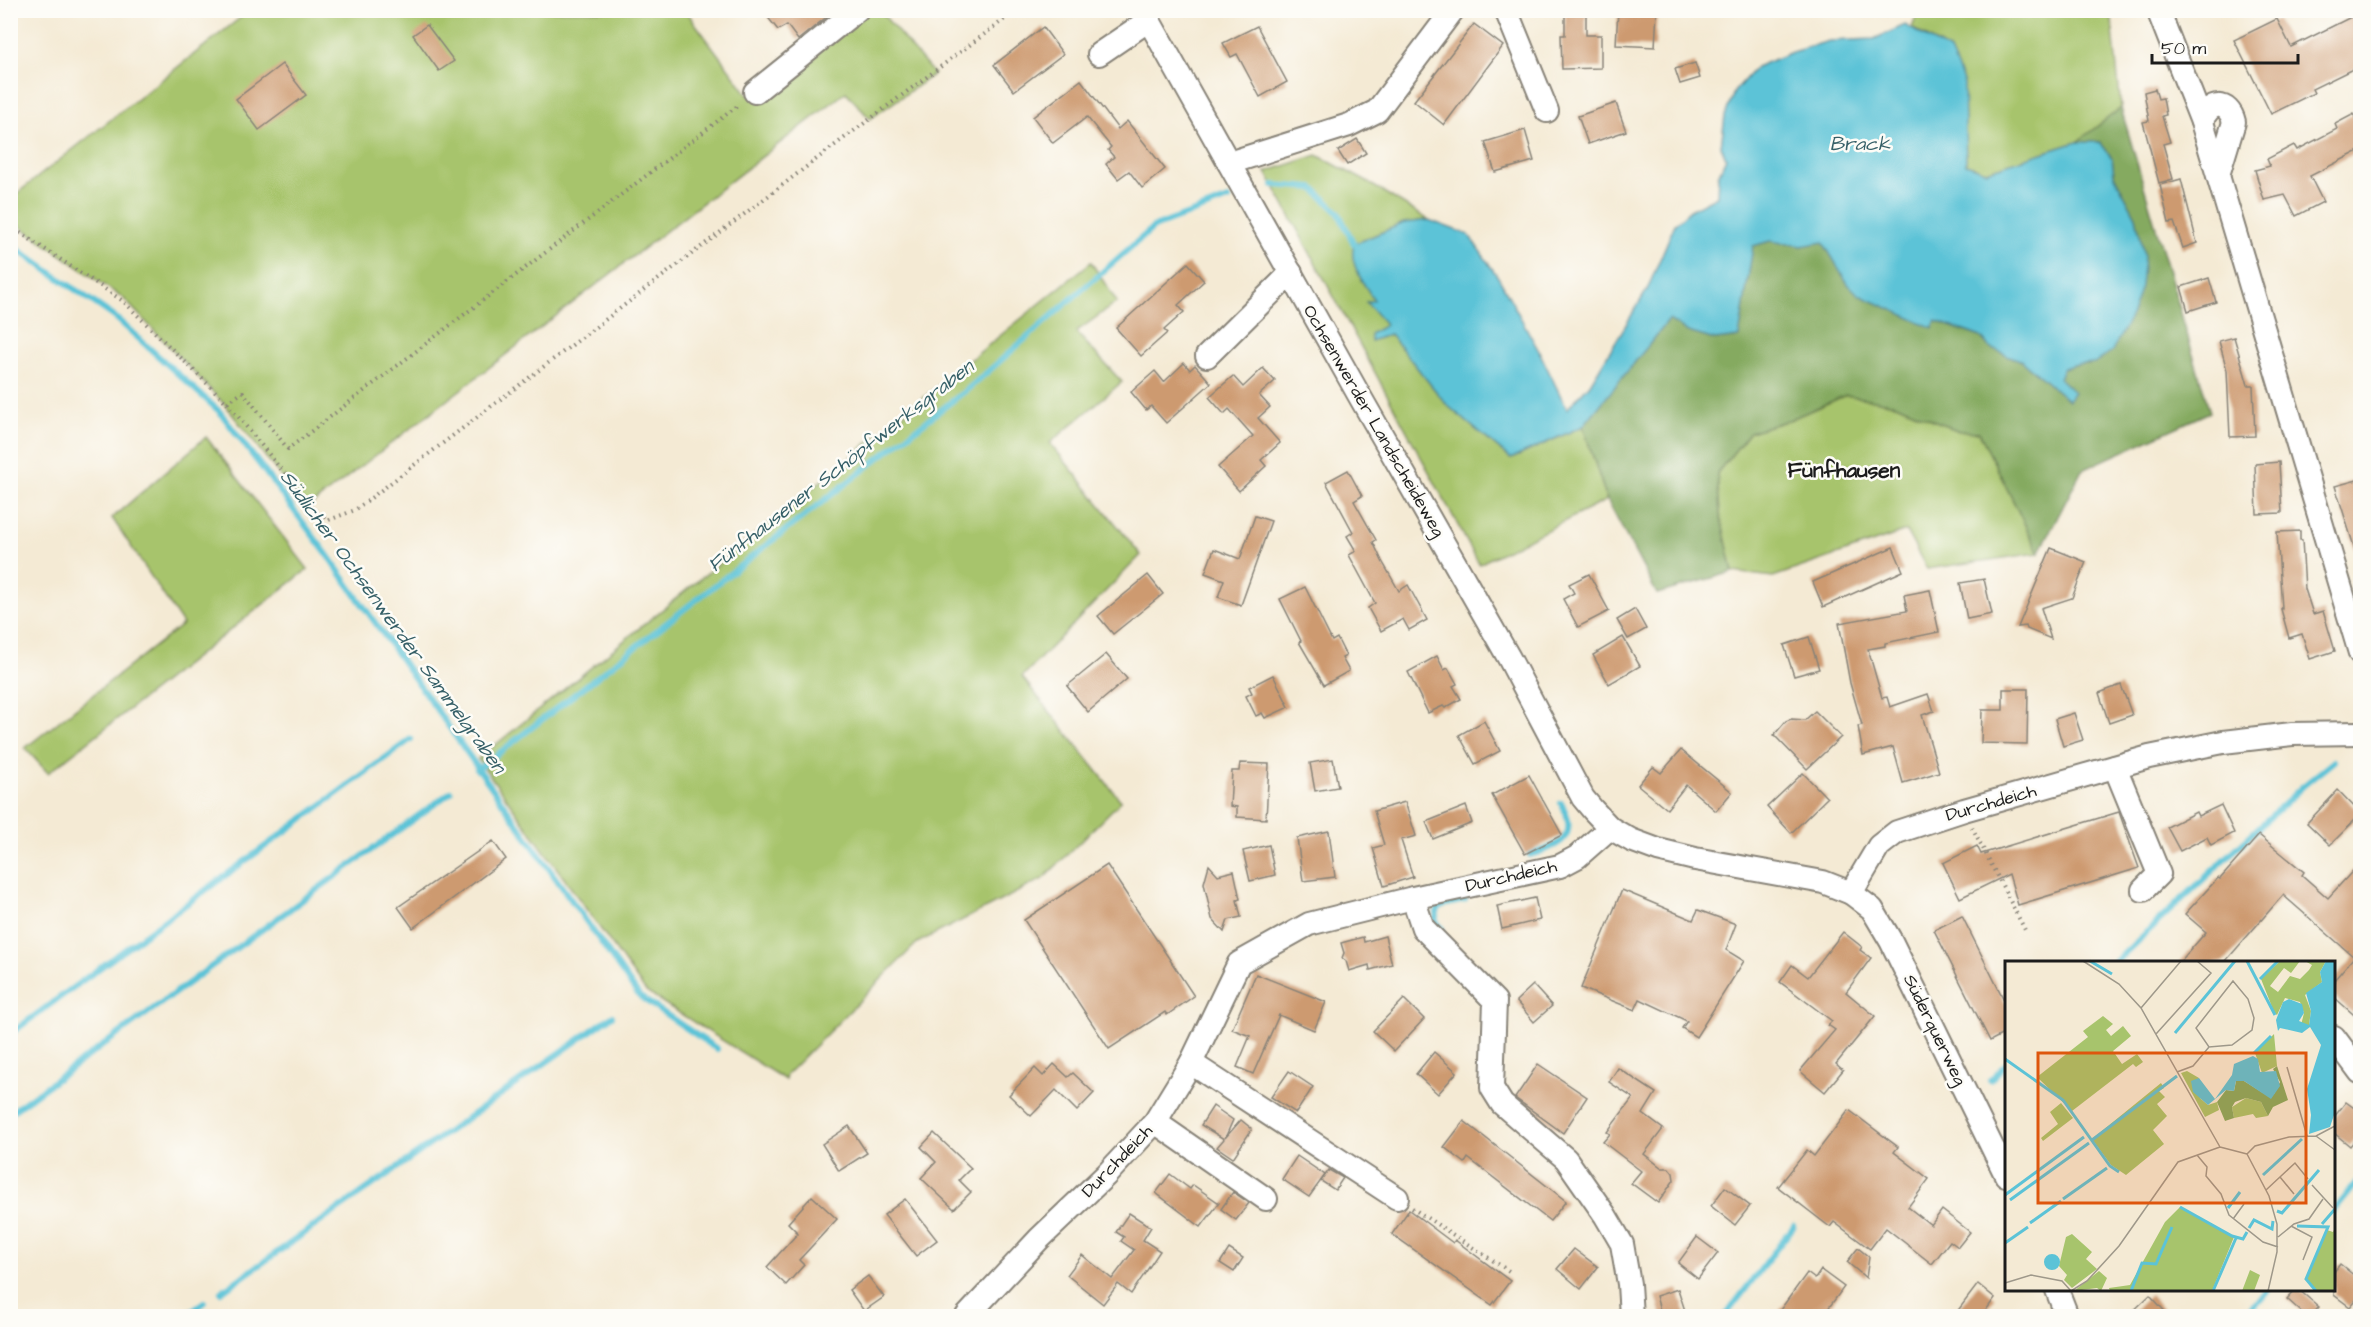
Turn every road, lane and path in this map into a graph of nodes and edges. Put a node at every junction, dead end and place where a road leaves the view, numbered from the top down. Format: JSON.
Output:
{"nodes":[{"id":1,"x":857,"y":10,"type":"edge"},
{"id":2,"x":1017,"y":10,"type":"edge"},
{"id":3,"x":1453,"y":10,"type":"edge"},
{"id":4,"x":1506,"y":10,"type":"edge"},
{"id":5,"x":2158,"y":10,"type":"edge"},
{"id":6,"x":1146,"y":15,"type":"edge"},
{"id":7,"x":1099,"y":54,"type":"dead end"},
{"id":8,"x":754,"y":92,"type":"joint"},
{"id":9,"x":1547,"y":111,"type":"dead end"},
{"id":10,"x":2202,"y":122,"type":"junction"},
{"id":11,"x":1229,"y":163,"type":"junction"},
{"id":12,"x":2218,"y":175,"type":"junction"},
{"id":13,"x":10,"y":226,"type":"edge"},
{"id":14,"x":1291,"y":273,"type":"junction"},
{"id":15,"x":1207,"y":356,"type":"dead end"},
{"id":16,"x":227,"y":403,"type":"junction"},
{"id":17,"x":2361,"y":653,"type":"edge"},
{"id":18,"x":2361,"y":733,"type":"edge"},
{"id":19,"x":2115,"y":767,"type":"junction"},
{"id":20,"x":1964,"y":810,"type":"junction"},
{"id":21,"x":1610,"y":828,"type":"junction"},
{"id":22,"x":2143,"y":890,"type":"dead end"},
{"id":23,"x":1851,"y":893,"type":"junction"},
{"id":24,"x":1413,"y":898,"type":"junction"},
{"id":25,"x":2025,"y":930,"type":"dead end"},
{"id":26,"x":2335,"y":1037,"type":"edge"},
{"id":27,"x":1191,"y":1063,"type":"junction"},
{"id":28,"x":2361,"y":1072,"type":"edge"},
{"id":29,"x":1155,"y":1122,"type":"junction"},
{"id":30,"x":2005,"y":1171,"type":"edge"},
{"id":31,"x":1397,"y":1198,"type":"joint"},
{"id":32,"x":1266,"y":1199,"type":"dead end"},
{"id":33,"x":1512,"y":1273,"type":"dead end"},
{"id":34,"x":2057,"y":1291,"type":"edge"},
{"id":35,"x":1630,"y":1306,"type":"edge"},
{"id":36,"x":967,"y":1317,"type":"edge"},
{"id":37,"x":1614,"y":1317,"type":"edge"},
{"id":38,"x":2067,"y":1317,"type":"edge"}],
"edges":[{"from":1,"to":8,"type":"street"},
{"from":2,"to":16,"type":"path"},
{"from":3,"to":11,"type":"street"},
{"from":4,"to":9,"type":"street"},
{"from":5,"to":10,"type":"street"},
{"from":6,"to":7,"type":"street"},
{"from":6,"to":11,"type":"street","name":"Ochsenwerder Landscheideweg"},
{"from":8,"to":16,"type":"path"},
{"from":10,"to":12,"type":"street"},
{"from":10,"to":12,"type":"street"},
{"from":11,"to":14,"type":"street","name":"Ochsenwerder Landscheideweg"},
{"from":12,"to":17,"type":"street"},
{"from":13,"to":16,"type":"path"},
{"from":14,"to":15,"type":"street"},
{"from":14,"to":21,"type":"street","name":"Ochsenwerder Landscheideweg"},
{"from":18,"to":19,"type":"street","name":"Durchdeich"},
{"from":19,"to":20,"type":"street","name":"Durchdeich"},
{"from":19,"to":22,"type":"street"},
{"from":20,"to":23,"type":"street","name":"Durchdeich"},
{"from":20,"to":25,"type":"path"},
{"from":21,"to":23,"type":"street"},
{"from":21,"to":24,"type":"street","name":"Durchdeich"},
{"from":23,"to":30,"type":"street","name":"Süderquerweg"},
{"from":24,"to":27,"type":"street","name":"Durchdeich"},
{"from":24,"to":35,"type":"street"},
{"from":26,"to":28,"type":"street"},
{"from":27,"to":29,"type":"street","name":"Durchdeich"},
{"from":27,"to":31,"type":"street"},
{"from":29,"to":32,"type":"street"},
{"from":29,"to":36,"type":"street","name":"Durchdeich"},
{"from":31,"to":33,"type":"path"},
{"from":34,"to":38,"type":"street"},
{"from":35,"to":37,"type":"street"}]}
